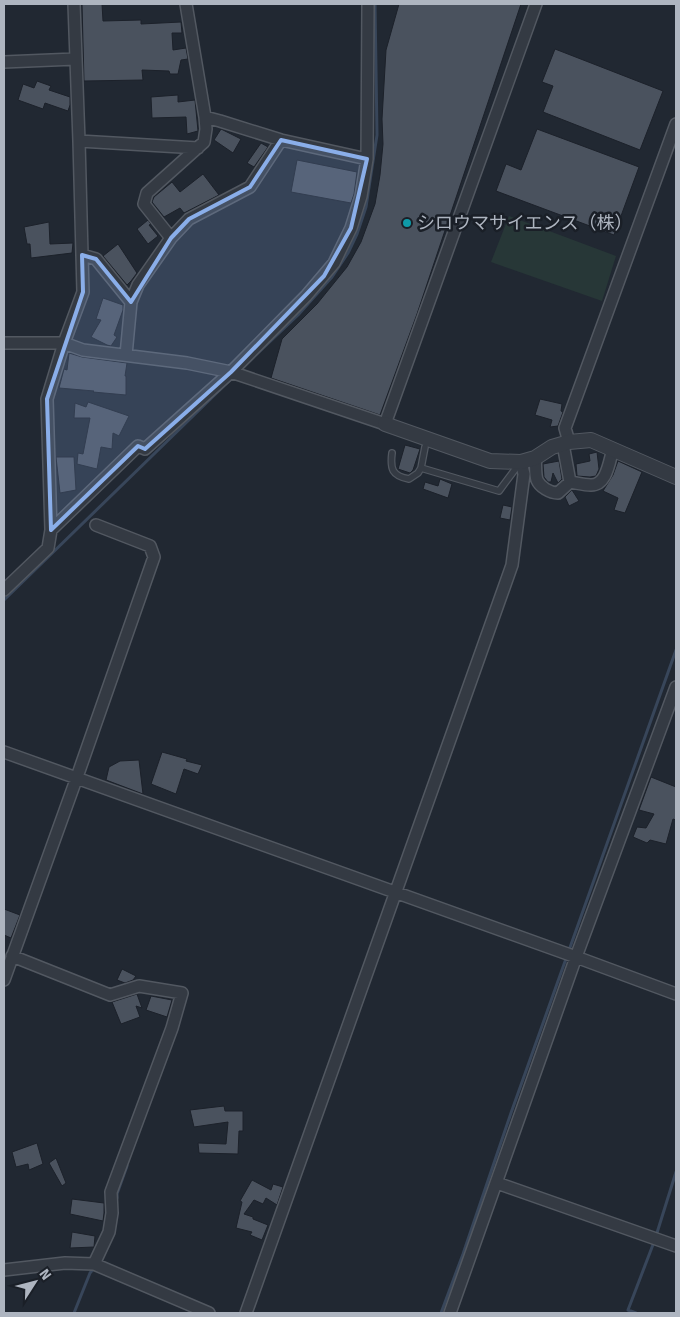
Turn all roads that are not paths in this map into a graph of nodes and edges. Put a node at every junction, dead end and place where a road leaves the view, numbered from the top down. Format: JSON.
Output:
{"nodes":[{"id":1,"x":74,"y":4,"type":"edge"},
{"id":2,"x":186,"y":4,"type":"edge"},
{"id":3,"x":368,"y":4,"type":"edge"},
{"id":4,"x":536,"y":4,"type":"edge"},
{"id":5,"x":75,"y":59,"type":"junction"},
{"id":6,"x":4,"y":62,"type":"edge"},
{"id":7,"x":205,"y":117,"type":"junction"},
{"id":8,"x":676,"y":124,"type":"edge"},
{"id":9,"x":281,"y":140,"type":"junction"},
{"id":10,"x":79,"y":141,"type":"junction"},
{"id":11,"x":198,"y":148,"type":"junction"},
{"id":12,"x":367,"y":159,"type":"junction"},
{"id":13,"x":172,"y":238,"type":"junction"},
{"id":14,"x":82,"y":255,"type":"junction"},
{"id":15,"x":131,"y":302,"type":"junction"},
{"id":16,"x":4,"y":343,"type":"edge"},
{"id":17,"x":64,"y":343,"type":"junction"},
{"id":18,"x":126,"y":355,"type":"junction"},
{"id":19,"x":231,"y":372,"type":"junction"},
{"id":20,"x":386,"y":424,"type":"junction"},
{"id":21,"x":566,"y":443,"type":"junction"},
{"id":22,"x":425,"y":447,"type":"dead end"},
{"id":23,"x":613,"y":449,"type":"junction"},
{"id":24,"x":392,"y":453,"type":"dead end"},
{"id":25,"x":535,"y":458,"type":"junction"},
{"id":26,"x":521,"y":462,"type":"junction"},
{"id":27,"x":421,"y":468,"type":"junction"},
{"id":28,"x":676,"y":477,"type":"edge"},
{"id":29,"x":570,"y":482,"type":"junction"},
{"id":30,"x":96,"y":525,"type":"dead end"},
{"id":31,"x":51,"y":530,"type":"junction"},
{"id":32,"x":4,"y":590,"type":"edge"},
{"id":33,"x":676,"y":687,"type":"edge"},
{"id":34,"x":4,"y":752,"type":"edge"},
{"id":35,"x":77,"y":777,"type":"junction"},
{"id":36,"x":396,"y":893,"type":"junction"},
{"id":37,"x":12,"y":956,"type":"junction"},
{"id":38,"x":576,"y":957,"type":"junction"},
{"id":39,"x":4,"y":980,"type":"edge"},
{"id":40,"x":676,"y":994,"type":"edge"},
{"id":41,"x":497,"y":1183,"type":"junction"},
{"id":42,"x":676,"y":1246,"type":"edge"},
{"id":43,"x":94,"y":1264,"type":"junction"},
{"id":44,"x":4,"y":1270,"type":"edge"},
{"id":45,"x":209,"y":1313,"type":"edge"},
{"id":46,"x":246,"y":1313,"type":"edge"},
{"id":47,"x":450,"y":1313,"type":"edge"}],
"edges":[{"from":1,"to":5,"type":"street"},
{"from":2,"to":7,"type":"street"},
{"from":3,"to":12,"type":"street"},
{"from":4,"to":20,"type":"street"},
{"from":5,"to":6,"type":"street"},
{"from":5,"to":10,"type":"street"},
{"from":7,"to":9,"type":"street"},
{"from":7,"to":11,"type":"street"},
{"from":8,"to":21,"type":"street"},
{"from":9,"to":12,"type":"street"},
{"from":9,"to":13,"type":"street"},
{"from":10,"to":11,"type":"street"},
{"from":10,"to":14,"type":"street"},
{"from":11,"to":13,"type":"street"},
{"from":12,"to":19,"type":"street"},
{"from":13,"to":15,"type":"street"},
{"from":14,"to":15,"type":"street"},
{"from":14,"to":17,"type":"street"},
{"from":15,"to":18,"type":"street"},
{"from":16,"to":17,"type":"street"},
{"from":17,"to":18,"type":"street"},
{"from":17,"to":31,"type":"street"},
{"from":18,"to":19,"type":"street"},
{"from":19,"to":20,"type":"street"},
{"from":19,"to":31,"type":"street"},
{"from":20,"to":26,"type":"street"},
{"from":21,"to":23,"type":"street"},
{"from":21,"to":25,"type":"street"},
{"from":21,"to":29,"type":"street"},
{"from":22,"to":27,"type":"lane"},
{"from":23,"to":28,"type":"street"},
{"from":23,"to":29,"type":"street"},
{"from":24,"to":27,"type":"lane"},
{"from":25,"to":26,"type":"street"},
{"from":25,"to":29,"type":"street"},
{"from":26,"to":27,"type":"lane"},
{"from":26,"to":36,"type":"street"},
{"from":30,"to":35,"type":"street"},
{"from":31,"to":32,"type":"street"},
{"from":33,"to":38,"type":"street"},
{"from":34,"to":35,"type":"street"},
{"from":35,"to":36,"type":"street"},
{"from":35,"to":37,"type":"street"},
{"from":36,"to":38,"type":"street"},
{"from":36,"to":46,"type":"street"},
{"from":37,"to":39,"type":"street"},
{"from":37,"to":43,"type":"street"},
{"from":38,"to":40,"type":"street"},
{"from":38,"to":41,"type":"street"},
{"from":41,"to":42,"type":"street"},
{"from":41,"to":47,"type":"street"},
{"from":43,"to":44,"type":"street"},
{"from":43,"to":45,"type":"street"}]}
